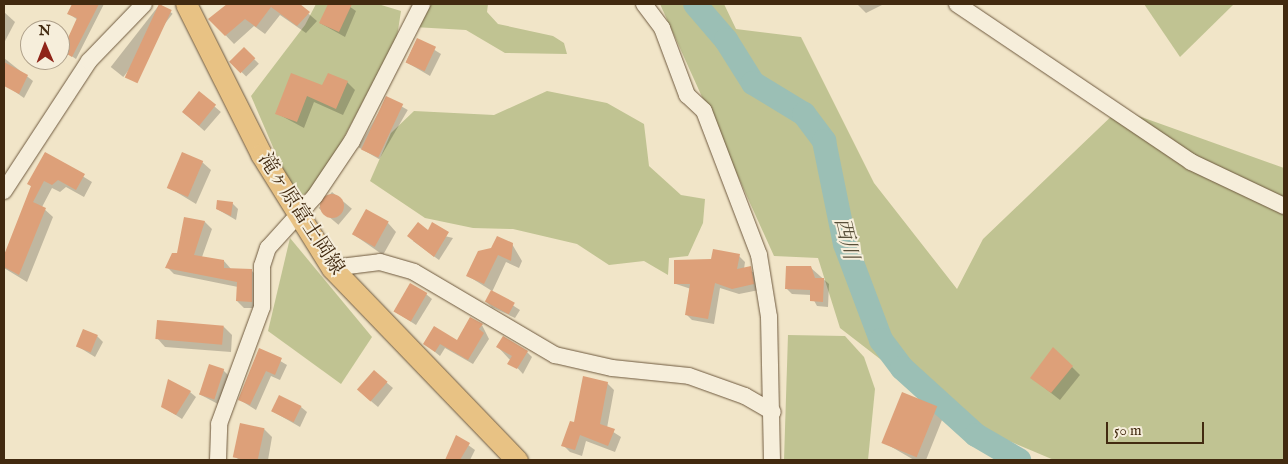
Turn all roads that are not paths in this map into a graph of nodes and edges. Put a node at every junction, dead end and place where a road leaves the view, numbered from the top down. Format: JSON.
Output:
{"nodes":[{"id":1,"x":144,"y":4,"type":"edge"},
{"id":2,"x":186,"y":4,"type":"edge"},
{"id":3,"x":422,"y":4,"type":"edge"},
{"id":4,"x":644,"y":4,"type":"edge"},
{"id":5,"x":957,"y":4,"type":"edge"},
{"id":6,"x":4,"y":191,"type":"edge"},
{"id":7,"x":1284,"y":206,"type":"edge"},
{"id":8,"x":297,"y":215,"type":"junction"},
{"id":9,"x":332,"y":268,"type":"junction"},
{"id":10,"x":773,"y":412,"type":"junction"},
{"id":11,"x":218,"y":460,"type":"edge"},
{"id":12,"x":517,"y":460,"type":"edge"},
{"id":13,"x":772,"y":460,"type":"edge"}],
"edges":[{"from":1,"to":6,"type":"street"},
{"from":2,"to":8,"type":"main road","name":"滝ヶ原富士岡線"},
{"from":3,"to":8,"type":"street"},
{"from":4,"to":10,"type":"street"},
{"from":5,"to":7,"type":"street"},
{"from":8,"to":9,"type":"main road","name":"滝ヶ原富士岡線"},
{"from":8,"to":11,"type":"street"},
{"from":9,"to":10,"type":"street"},
{"from":9,"to":12,"type":"main road","name":"滝ヶ原富士岡線"},
{"from":10,"to":13,"type":"street"}]}
